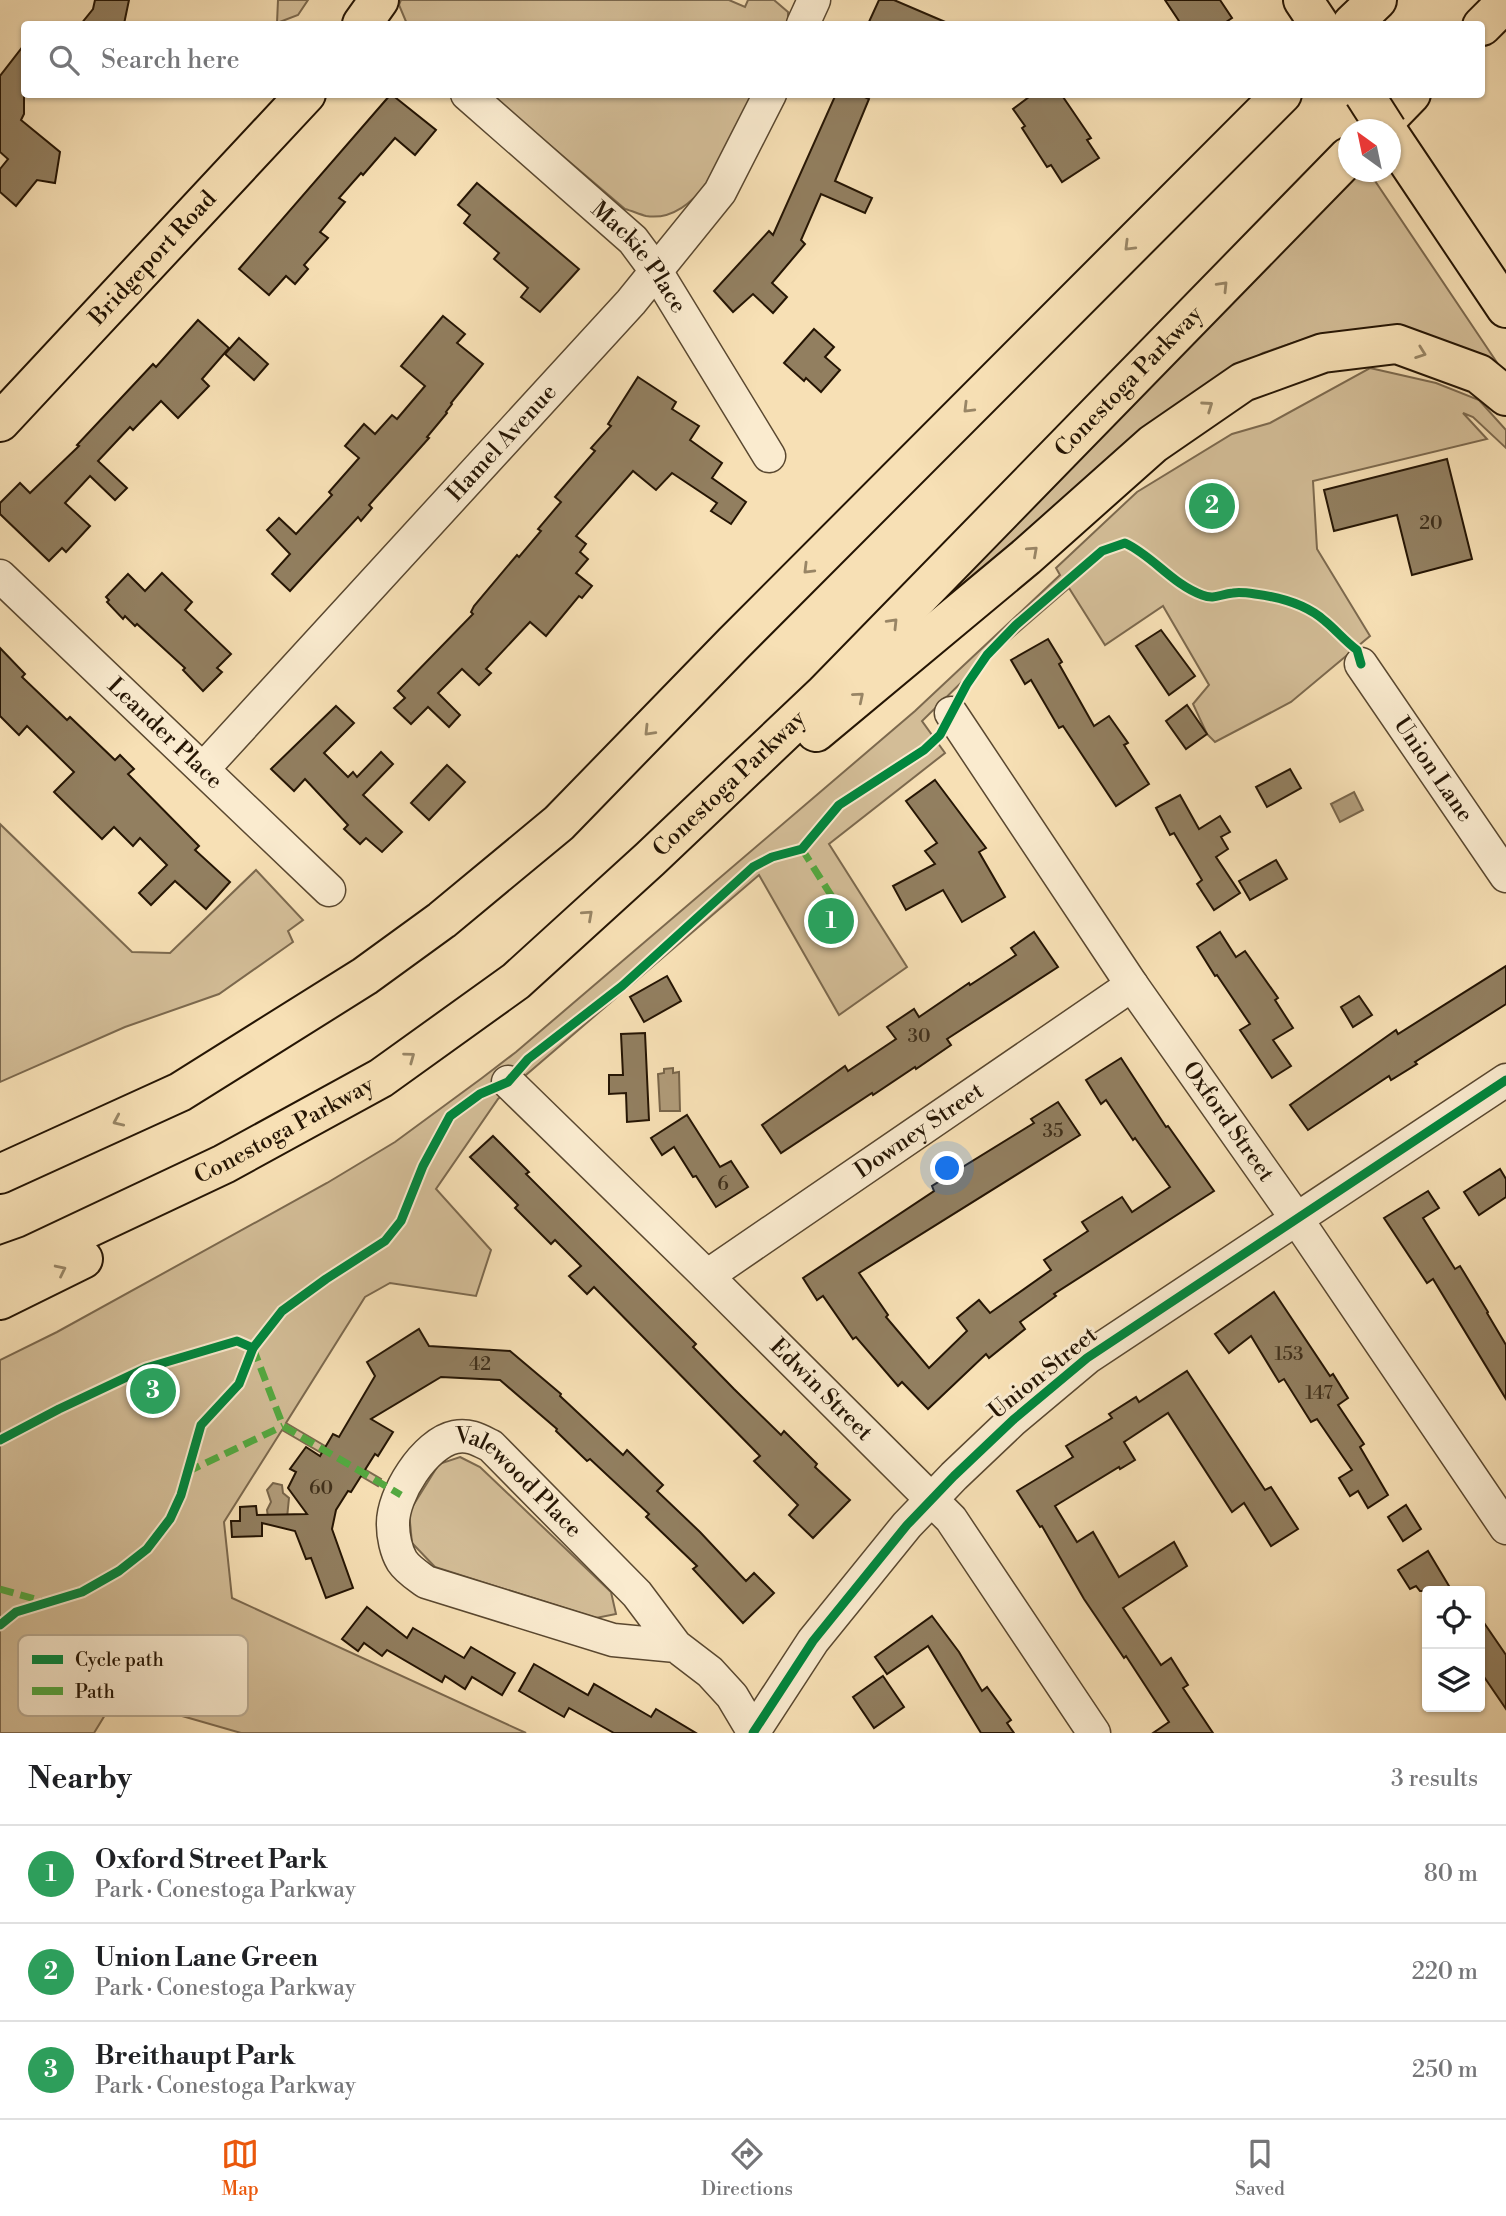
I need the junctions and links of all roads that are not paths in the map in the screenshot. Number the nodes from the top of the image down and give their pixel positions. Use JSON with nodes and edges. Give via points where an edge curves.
{"nodes":[{"id":1,"x":814,"y":0,"type":"edge"},
{"id":2,"x":1303,"y":0,"type":"edge"},
{"id":3,"x":1352,"y":0,"type":"edge"},
{"id":4,"x":1377,"y":0,"type":"edge"},
{"id":5,"x":1506,"y":2,"type":"edge"},
{"id":6,"x":804,"y":21,"type":"edge"},
{"id":7,"x":1317,"y":21,"type":"edge"},
{"id":8,"x":1332,"y":21,"type":"edge"},
{"id":9,"x":1355,"y":21,"type":"edge"},
{"id":10,"x":1485,"y":23,"type":"edge"},
{"id":11,"x":302,"y":98,"type":"edge"},
{"id":12,"x":472,"y":98,"type":"edge"},
{"id":13,"x":768,"y":98,"type":"edge"},
{"id":14,"x":1260,"y":98,"type":"edge"},
{"id":15,"x":1278,"y":98,"type":"edge"},
{"id":16,"x":1367,"y":98,"type":"edge"},
{"id":17,"x":1407,"y":98,"type":"edge"},
{"id":18,"x":1380,"y":119,"type":"edge"},
{"id":19,"x":1387,"y":119,"type":"edge"},
{"id":20,"x":1401,"y":150,"type":"edge"},
{"id":21,"x":1338,"y":168,"type":"edge"},
{"id":22,"x":1157,"y":218,"type":"junction"},
{"id":23,"x":656,"y":271,"type":"junction"},
{"id":24,"x":1506,"y":309,"type":"edge"},
{"id":25,"x":1506,"y":396,"type":"edge"},
{"id":26,"x":0,"y":422,"type":"edge"},
{"id":27,"x":769,"y":456,"type":"dead end"},
{"id":28,"x":0,"y":576,"type":"edge"},
{"id":29,"x":1361,"y":664,"type":"dead end"},
{"id":30,"x":951,"y":713,"type":"dead end"},
{"id":31,"x":204,"y":768,"type":"junction"},
{"id":32,"x":650,"y":859,"type":"junction"},
{"id":33,"x":1506,"y":876,"type":"edge"},
{"id":34,"x":329,"y":890,"type":"dead end"},
{"id":35,"x":1132,"y":985,"type":"junction"},
{"id":36,"x":1506,"y":1080,"type":"edge"},
{"id":37,"x":508,"y":1082,"type":"dead end"},
{"id":38,"x":224,"y":1164,"type":"junction"},
{"id":39,"x":0,"y":1174,"type":"edge"},
{"id":40,"x":1296,"y":1218,"type":"junction"},
{"id":41,"x":0,"y":1266,"type":"edge"},
{"id":42,"x":707,"y":1276,"type":"junction"},
{"id":43,"x":0,"y":1300,"type":"edge"},
{"id":44,"x":931,"y":1499,"type":"junction"},
{"id":45,"x":1506,"y":1528,"type":"edge"},
{"id":46,"x":676,"y":1646,"type":"junction"},
{"id":47,"x":753,"y":1733,"type":"edge"},
{"id":48,"x":1094,"y":1733,"type":"edge"}],
"edges":[{"from":1,"to":6,"type":"street"},
{"from":2,"to":7,"type":"main road"},
{"from":3,"to":8,"type":"main road"},
{"from":4,"to":9,"type":"main road"},
{"from":5,"to":10,"type":"main road"},
{"from":11,"to":26,"type":"main road","name":"Bridgeport Road"},
{"from":12,"to":23,"type":"street","name":"Mackie Place","via":[[633,240]]},
{"from":13,"to":23,"type":"street","name":"Hamel Avenue","via":[[720,192]]},
{"from":14,"to":22,"type":"main road"},
{"from":15,"to":22,"type":"main road"},
{"from":16,"to":18,"type":"main road","bridge":true},
{"from":17,"to":19,"type":"main road"},
{"from":20,"to":24,"type":"main road"},
{"from":32,"to":21,"type":"main road","name":"Conestoga Parkway","one_way":true,"via":[[825,692]]},
{"from":22,"to":39,"type":"main road","one_way":true,"via":[[559,823],[464,902],[365,976],[180,1092]]},
{"from":23,"to":27,"type":"street","name":"Mackie Place"},
{"from":23,"to":31,"type":"street","name":"Hamel Avenue"},
{"from":32,"to":25,"type":"main road","one_way":true,"via":[[733,802],[1026,557],[1153,444],[1243,382],[1323,353],[1397,344],[1479,374]]},
{"from":28,"to":31,"type":"street","name":"Leander Place"},
{"from":29,"to":33,"type":"street","name":"Union Lane"},
{"from":30,"to":35,"type":"street","name":"Oxford Street"},
{"from":31,"to":34,"type":"street","name":"Leander Place"},
{"from":38,"to":32,"type":"main road","name":"Conestoga Parkway","one_way":true,"via":[[381,1078],[516,981]]},
{"from":35,"to":40,"type":"street","name":"Oxford Street"},
{"from":35,"to":42,"type":"street","name":"Downey Street"},
{"from":36,"to":40,"type":"street","name":"Union Street"},
{"from":37,"to":42,"type":"street","name":"Edwin Street"},
{"from":38,"to":41,"type":"main road","name":"Conestoga Parkway"},
{"from":43,"to":38,"type":"main road","one_way":true,"via":[[128,1237]]},
{"from":40,"to":44,"type":"street","name":"Union Street","via":[[1087,1358],[1013,1420]]},
{"from":40,"to":45,"type":"street","name":"Oxford Street"},
{"from":42,"to":44,"type":"street","name":"Edwin Street"},
{"from":44,"to":47,"type":"street","name":"Union Street","via":[[813,1641]]},
{"from":44,"to":48,"type":"street","name":"Edwin Street","via":[[955,1526]]},
{"from":46,"to":46,"type":"street","name":"Valewood Place","via":[[637,1594],[491,1446],[473,1437],[454,1437],[434,1446],[420,1460],[392,1522],[402,1561],[413,1573],[426,1582],[613,1640]]},
{"from":46,"to":47,"type":"street","name":"Valewood Place","via":[[732,1696]]}]}
